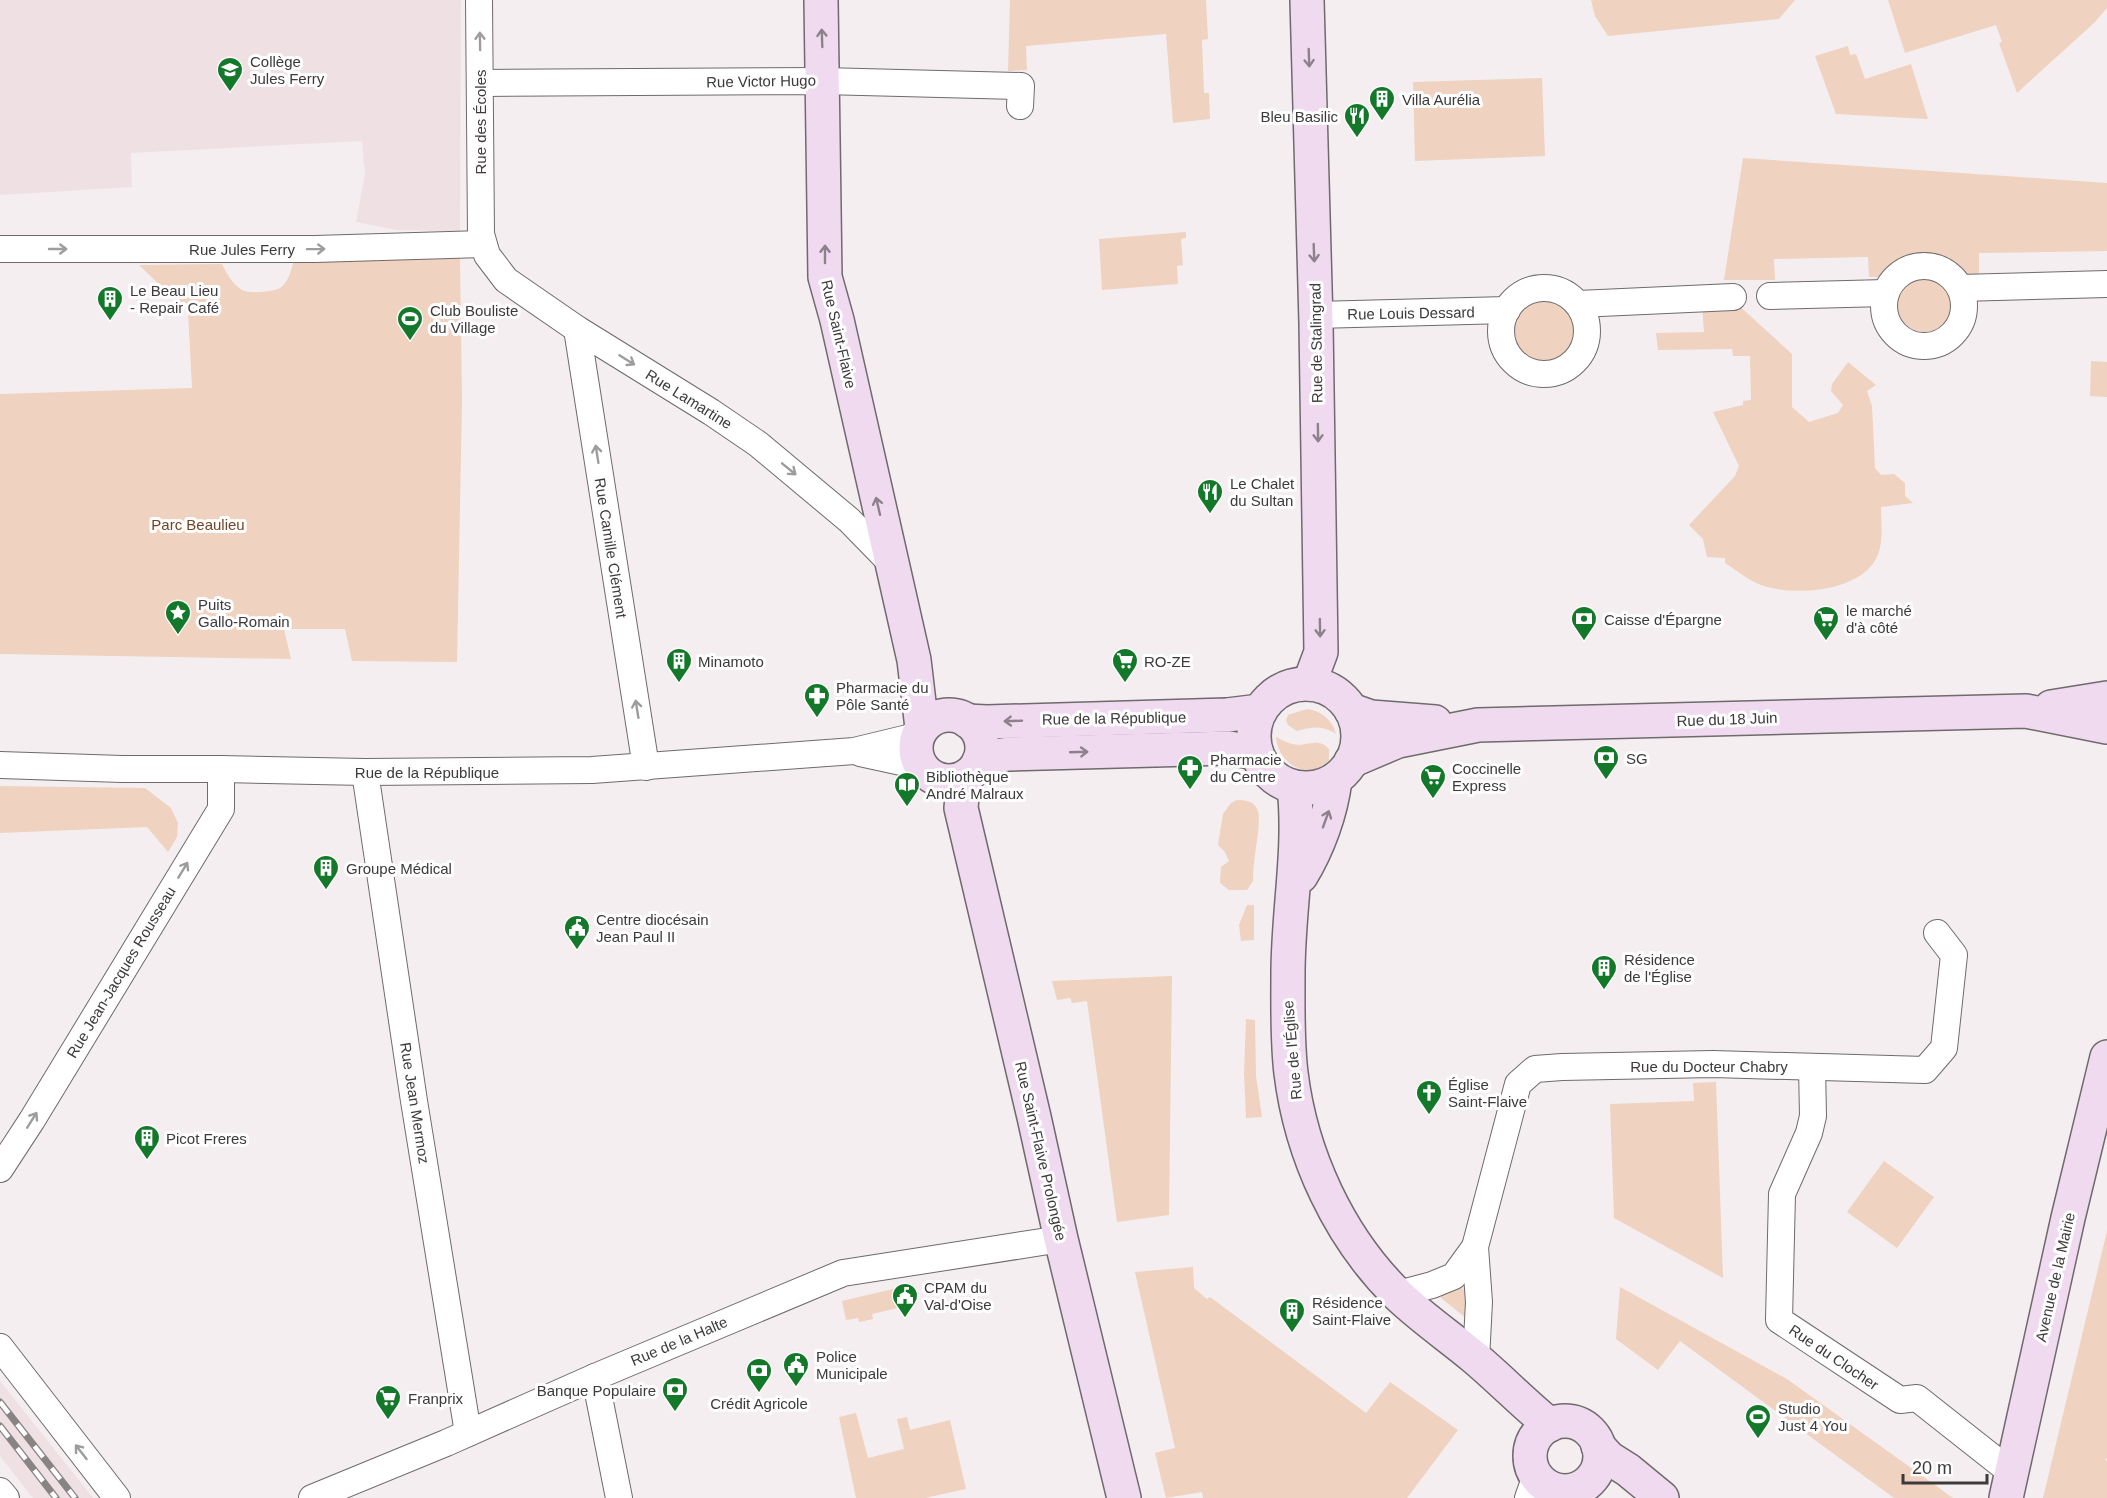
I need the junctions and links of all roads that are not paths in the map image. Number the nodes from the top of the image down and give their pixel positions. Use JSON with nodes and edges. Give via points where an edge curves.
{"nodes":[{"id":1,"x":480,"y":0,"type":"edge"},
{"id":2,"x":821,"y":0,"type":"edge"},
{"id":3,"x":1307,"y":0,"type":"edge"},
{"id":4,"x":823,"y":81,"type":"junction"},
{"id":5,"x":481,"y":83,"type":"junction"},
{"id":6,"x":1020,"y":106,"type":"dead end"},
{"id":7,"x":483,"y":244,"type":"junction"},
{"id":8,"x":0,"y":249,"type":"edge"},
{"id":9,"x":2107,"y":284,"type":"edge"},
{"id":10,"x":1960,"y":288,"type":"junction"},
{"id":11,"x":1887,"y":293,"type":"junction"},
{"id":12,"x":1770,"y":296,"type":"dead end"},
{"id":13,"x":1733,"y":297,"type":"dead end"},
{"id":14,"x":1578,"y":304,"type":"junction"},
{"id":15,"x":1507,"y":310,"type":"junction"},
{"id":16,"x":1316,"y":315,"type":"junction"},
{"id":17,"x":577,"y":329,"type":"junction"},
{"id":18,"x":891,"y":563,"type":"junction"},
{"id":19,"x":1309,"y":684,"type":"junction"},
{"id":20,"x":2107,"y":698,"type":"edge"},
{"id":21,"x":1351,"y":710,"type":"junction"},
{"id":22,"x":1260,"y":711,"type":"junction"},
{"id":23,"x":2025,"y":711,"type":"junction"},
{"id":24,"x":940,"y":724,"type":"junction"},
{"id":25,"x":1478,"y":725,"type":"junction"},
{"id":26,"x":2107,"y":727,"type":"edge"},
{"id":27,"x":854,"y":751,"type":"junction"},
{"id":28,"x":1256,"y":753,"type":"junction"},
{"id":29,"x":0,"y":765,"type":"edge"},
{"id":30,"x":646,"y":767,"type":"junction"},
{"id":31,"x":221,"y":769,"type":"junction"},
{"id":32,"x":1343,"y":771,"type":"junction"},
{"id":33,"x":365,"y":772,"type":"junction"},
{"id":34,"x":930,"y":775,"type":"junction"},
{"id":35,"x":969,"y":780,"type":"junction"},
{"id":36,"x":1294,"y":787,"type":"junction"},
{"id":37,"x":1293,"y":891,"type":"junction"},
{"id":38,"x":1937,"y":933,"type":"dead end"},
{"id":39,"x":2107,"y":1057,"type":"edge"},
{"id":40,"x":1812,"y":1067,"type":"junction"},
{"id":41,"x":0,"y":1168,"type":"edge"},
{"id":42,"x":1061,"y":1239,"type":"junction"},
{"id":43,"x":1475,"y":1247,"type":"junction"},
{"id":44,"x":1398,"y":1294,"type":"junction"},
{"id":45,"x":0,"y":1347,"type":"edge"},
{"id":46,"x":1476,"y":1359,"type":"junction"},
{"id":47,"x":595,"y":1377,"type":"junction"},
{"id":48,"x":468,"y":1433,"type":"junction"},
{"id":49,"x":1598,"y":1446,"type":"junction"},
{"id":50,"x":1534,"y":1449,"type":"edge"},
{"id":51,"x":2009,"y":1485,"type":"edge"},
{"id":52,"x":1571,"y":1490,"type":"edge"},
{"id":53,"x":0,"y":1491,"type":"edge"},
{"id":54,"x":1655,"y":1492,"type":"edge"},
{"id":55,"x":6,"y":1498,"type":"edge"},
{"id":56,"x":117,"y":1498,"type":"edge"},
{"id":57,"x":312,"y":1498,"type":"edge"},
{"id":58,"x":620,"y":1498,"type":"edge"},
{"id":59,"x":1124,"y":1498,"type":"edge"}],
"edges":[{"from":5,"to":1,"type":"street","name":"Rue des Écoles","one_way":true},
{"from":4,"to":2,"type":"street","name":"Rue Saint-Flaive","one_way":true},
{"from":3,"to":16,"type":"street","name":"Rue de Stalingrad","one_way":true},
{"from":4,"to":5,"type":"street","name":"Rue Victor Hugo"},
{"from":4,"to":6,"type":"street","name":"Rue Victor Hugo","via":[[1021,86]]},
{"from":18,"to":4,"type":"street","name":"Rue Saint-Flaive","one_way":true,"via":[[825,277]]},
{"from":5,"to":7,"type":"street","name":"Rue des Écoles"},
{"from":8,"to":7,"type":"street","name":"Rue Jules Ferry","one_way":true,"via":[[210,250]]},
{"from":7,"to":17,"type":"street","name":"Rue Lamartine","via":[[506,280]]},
{"from":9,"to":10,"type":"street"},
{"from":10,"to":11,"type":"street","via":[[1945,272],[1923,266],[1900,274]]},
{"from":10,"to":11,"type":"street","via":[[1964,310],[1955,332],[1936,344],[1924,346],[1903,340],[1895,333],[1885,315]]},
{"from":11,"to":12,"type":"street"},
{"from":13,"to":14,"type":"street"},
{"from":14,"to":15,"type":"street","via":[[1564,293],[1535,289],[1514,300]]},
{"from":14,"to":15,"type":"street","via":[[1588,328],[1584,347],[1573,363],[1550,374],[1525,369],[1506,351],[1502,331]]},
{"from":15,"to":16,"type":"street","name":"Rue Louis Dessard"},
{"from":16,"to":19,"type":"street","name":"Rue de Stalingrad","one_way":true,"via":[[1320,652]]},
{"from":17,"to":18,"type":"street","name":"Rue Lamartine","one_way":true,"via":[[758,444],[849,519]]},
{"from":30,"to":17,"type":"street","name":"Rue Camille Clément","one_way":true},
{"from":18,"to":24,"type":"street","name":"Rue Saint-Flaive","via":[[914,660],[934,696]]},
{"from":19,"to":21,"type":"street","via":[[1328,689]]},
{"from":19,"to":22,"type":"street","via":[[1286,688]]},
{"from":20,"to":23,"type":"street"},
{"from":21,"to":25,"type":"street","via":[[1394,720]]},
{"from":21,"to":32,"type":"street","via":[[1358,735],[1356,749]]},
{"from":22,"to":24,"type":"street","name":"Rue de la République","one_way":true,"via":[[1227,716]]},
{"from":22,"to":28,"type":"street","via":[[1254,732]]},
{"from":23,"to":25,"type":"street","name":"Rue du 18 Juin"},
{"from":23,"to":26,"type":"street","name":"Rue du 18 Juin"},
{"from":24,"to":27,"type":"street","name":"Rue de la République","via":[[908,738]]},
{"from":24,"to":34,"type":"street","via":[[916,740],[916,756]]},
{"from":24,"to":35,"type":"street","via":[[978,731],[982,746]]},
{"from":25,"to":32,"type":"street","name":"Rue du 18 Juin","via":[[1398,741]]},
{"from":27,"to":30,"type":"street","name":"Rue de la République"},
{"from":27,"to":34,"type":"street","name":"Rue de la République","via":[[906,763]]},
{"from":35,"to":28,"type":"street","one_way":true,"via":[[994,756],[1009,754],[1229,748]]},
{"from":28,"to":36,"type":"street","via":[[1274,777]]},
{"from":29,"to":31,"type":"street","name":"Rue de la République"},
{"from":30,"to":33,"type":"street","name":"Rue de la République"},
{"from":31,"to":33,"type":"street","name":"Rue de la République"},
{"from":41,"to":31,"type":"street","name":"Rue Jean-Jacques Rousseau","one_way":true,"via":[[220,809]]},
{"from":32,"to":36,"type":"street","via":[[1322,786]]},
{"from":37,"to":32,"type":"street","name":"Rue de l'Église","one_way":true,"via":[[1306,868]]},
{"from":33,"to":48,"type":"street","name":"Rue Jean Mermoz"},
{"from":34,"to":35,"type":"street","via":[[952,781]]},
{"from":35,"to":42,"type":"street","name":"Rue Saint-Flaive Prolongée","via":[[999,973]]},
{"from":36,"to":37,"type":"street","name":"Rue de l'Église"},
{"from":37,"to":44,"type":"street","name":"Rue de l'Église","via":[[1288,1015],[1291,1072],[1301,1124],[1339,1219]]},
{"from":38,"to":40,"type":"street","name":"Rue du Docteur Chabry","via":[[1954,955],[1944,1048],[1925,1070]]},
{"from":39,"to":51,"type":"street","name":"Avenue de la Mairie"},
{"from":40,"to":43,"type":"street","name":"Rue du Docteur Chabry","via":[[1713,1064],[1535,1069],[1518,1084]]},
{"from":40,"to":51,"type":"street","name":"Rue du Clocher","via":[[1813,1116],[1809,1133],[1782,1194],[1779,1320],[1900,1400],[1917,1398]]},
{"from":42,"to":47,"type":"street","name":"Rue de la Halte","via":[[843,1273]]},
{"from":42,"to":59,"type":"street","name":"Rue Saint-Flaive Prolongée"},
{"from":43,"to":44,"type":"street","name":"Rue du Docteur Chabry","via":[[1454,1276]]},
{"from":43,"to":46,"type":"street","name":"Rue du Docteur Chabry","via":[[1479,1302]]},
{"from":44,"to":46,"type":"street","name":"Rue de l'Église"},
{"from":56,"to":45,"type":"street","one_way":true},
{"from":46,"to":50,"type":"street","name":"Rue de l'Église"},
{"from":47,"to":48,"type":"street","name":"Rue de la Halte"},
{"from":47,"to":58,"type":"street"},
{"from":48,"to":57,"type":"street","name":"Rue de la Halte"},
{"from":49,"to":50,"type":"street","via":[[1587,1429],[1568,1422]]},
{"from":49,"to":52,"type":"street","via":[[1598,1466]]},
{"from":49,"to":54,"type":"street"},
{"from":50,"to":52,"type":"street","via":[[1538,1479],[1554,1490]]},
{"from":52,"to":54,"type":"street"},
{"from":53,"to":55,"type":"street"}]}
